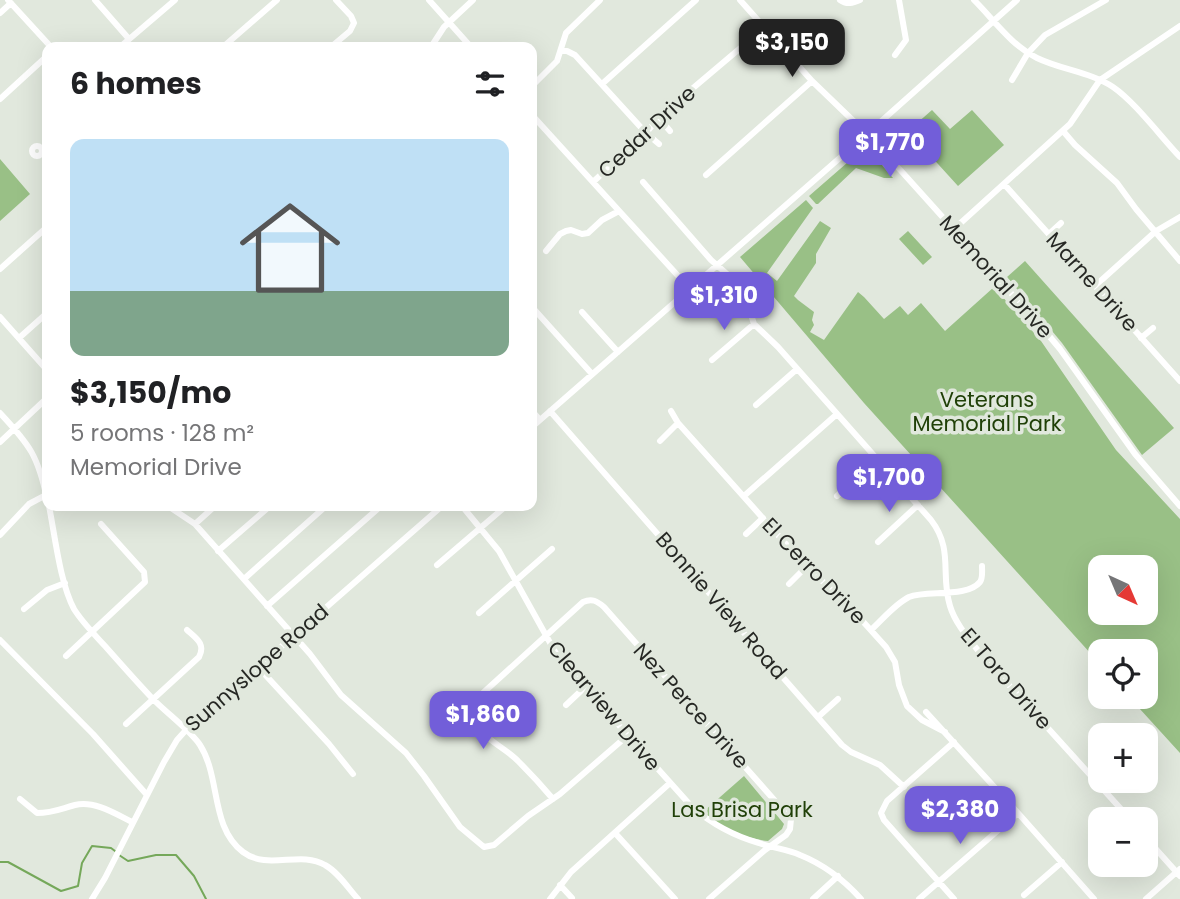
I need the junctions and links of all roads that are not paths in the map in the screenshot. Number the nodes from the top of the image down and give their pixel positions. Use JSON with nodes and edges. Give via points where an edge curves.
{"nodes":[{"id":1,"x":94,"y":0,"type":"edge"},
{"id":2,"x":175,"y":0,"type":"edge"},
{"id":3,"x":277,"y":0,"type":"edge"},
{"id":4,"x":337,"y":0,"type":"edge"},
{"id":5,"x":429,"y":0,"type":"edge"},
{"id":6,"x":473,"y":0,"type":"edge"},
{"id":7,"x":600,"y":0,"type":"edge"},
{"id":8,"x":696,"y":0,"type":"edge"},
{"id":9,"x":740,"y":0,"type":"edge"},
{"id":10,"x":840,"y":0,"type":"edge"},
{"id":11,"x":860,"y":0,"type":"edge"},
{"id":12,"x":899,"y":0,"type":"edge"},
{"id":13,"x":974,"y":0,"type":"edge"},
{"id":14,"x":1017,"y":0,"type":"edge"},
{"id":15,"x":1107,"y":0,"type":"edge"},
{"id":16,"x":10,"y":2,"type":"edge"},
{"id":17,"x":0,"y":13,"type":"edge"},
{"id":18,"x":993,"y":21,"type":"junction"},
{"id":19,"x":448,"y":23,"type":"junction"},
{"id":20,"x":1180,"y":26,"type":"edge"},
{"id":21,"x":764,"y":27,"type":"junction"},
{"id":22,"x":129,"y":39,"type":"junction"},
{"id":23,"x":46,"y":42,"type":"edge"},
{"id":24,"x":126,"y":42,"type":"edge"},
{"id":25,"x":229,"y":42,"type":"edge"},
{"id":26,"x":337,"y":42,"type":"edge"},
{"id":27,"x":434,"y":42,"type":"edge"},
{"id":28,"x":466,"y":42,"type":"edge"},
{"id":29,"x":561,"y":51,"type":"junction"},
{"id":30,"x":1028,"y":53,"type":"junction"},
{"id":31,"x":895,"y":55,"type":"dead end"},
{"id":32,"x":42,"y":61,"type":"edge"},
{"id":33,"x":1012,"y":80,"type":"dead end"},
{"id":34,"x":1100,"y":80,"type":"junction"},
{"id":35,"x":537,"y":81,"type":"edge"},
{"id":36,"x":812,"y":81,"type":"junction"},
{"id":37,"x":602,"y":84,"type":"junction"},
{"id":38,"x":0,"y":99,"type":"edge"},
{"id":39,"x":659,"y":118,"type":"junction"},
{"id":40,"x":537,"y":120,"type":"edge"},
{"id":41,"x":670,"y":131,"type":"dead end"},
{"id":42,"x":1063,"y":131,"type":"junction"},
{"id":43,"x":646,"y":133,"type":"junction"},
{"id":44,"x":867,"y":134,"type":"junction"},
{"id":45,"x":659,"y":144,"type":"dead end"},
{"id":46,"x":1180,"y":157,"type":"edge"},
{"id":47,"x":706,"y":175,"type":"dead end"},
{"id":48,"x":593,"y":181,"type":"junction"},
{"id":49,"x":643,"y":182,"type":"dead end"},
{"id":50,"x":1004,"y":184,"type":"junction"},
{"id":51,"x":619,"y":211,"type":"junction"},
{"id":52,"x":1180,"y":217,"type":"edge"},
{"id":53,"x":1061,"y":223,"type":"dead end"},
{"id":54,"x":954,"y":229,"type":"junction"},
{"id":55,"x":42,"y":231,"type":"edge"},
{"id":56,"x":1156,"y":231,"type":"junction"},
{"id":57,"x":1049,"y":234,"type":"junction"},
{"id":58,"x":546,"y":251,"type":"dead end"},
{"id":59,"x":1180,"y":261,"type":"edge"},
{"id":60,"x":716,"y":264,"type":"junction"},
{"id":61,"x":0,"y":269,"type":"edge"},
{"id":62,"x":1095,"y":286,"type":"junction"},
{"id":63,"x":690,"y":289,"type":"junction"},
{"id":64,"x":582,"y":312,"type":"dead end"},
{"id":65,"x":537,"y":313,"type":"edge"},
{"id":66,"x":0,"y":317,"type":"edge"},
{"id":67,"x":42,"y":317,"type":"edge"},
{"id":68,"x":754,"y":324,"type":"junction"},
{"id":69,"x":1153,"y":328,"type":"dead end"},
{"id":70,"x":19,"y":338,"type":"junction"},
{"id":71,"x":1141,"y":338,"type":"junction"},
{"id":72,"x":618,"y":352,"type":"junction"},
{"id":73,"x":712,"y":360,"type":"dead end"},
{"id":74,"x":42,"y":364,"type":"edge"},
{"id":75,"x":797,"y":369,"type":"junction"},
{"id":76,"x":592,"y":374,"type":"junction"},
{"id":77,"x":1180,"y":381,"type":"edge"},
{"id":78,"x":42,"y":403,"type":"edge"},
{"id":79,"x":755,"y":405,"type":"dead end"},
{"id":80,"x":550,"y":411,"type":"junction"},
{"id":81,"x":671,"y":411,"type":"dead end"},
{"id":82,"x":0,"y":413,"type":"edge"},
{"id":83,"x":837,"y":414,"type":"junction"},
{"id":84,"x":537,"y":417,"type":"edge"},
{"id":85,"x":540,"y":420,"type":"junction"},
{"id":86,"x":537,"y":423,"type":"edge"},
{"id":87,"x":678,"y":423,"type":"junction"},
{"id":88,"x":14,"y":428,"type":"junction"},
{"id":89,"x":660,"y":441,"type":"dead end"},
{"id":90,"x":0,"y":442,"type":"edge"},
{"id":91,"x":877,"y":459,"type":"junction"},
{"id":92,"x":42,"y":474,"type":"edge"},
{"id":93,"x":744,"y":496,"type":"junction"},
{"id":94,"x":837,"y":496,"type":"dead end"},
{"id":95,"x":42,"y":499,"type":"edge"},
{"id":96,"x":918,"y":505,"type":"junction"},
{"id":97,"x":1180,"y":506,"type":"edge"},
{"id":98,"x":50,"y":511,"type":"edge"},
{"id":99,"x":176,"y":511,"type":"edge"},
{"id":100,"x":209,"y":511,"type":"edge"},
{"id":101,"x":264,"y":511,"type":"edge"},
{"id":102,"x":320,"y":511,"type":"edge"},
{"id":103,"x":375,"y":511,"type":"edge"},
{"id":104,"x":436,"y":511,"type":"edge"},
{"id":105,"x":466,"y":511,"type":"edge"},
{"id":106,"x":500,"y":511,"type":"edge"},
{"id":107,"x":762,"y":518,"type":"junction"},
{"id":108,"x":101,"y":524,"type":"dead end"},
{"id":109,"x":195,"y":524,"type":"junction"},
{"id":110,"x":480,"y":527,"type":"junction"},
{"id":111,"x":746,"y":534,"type":"dead end"},
{"id":112,"x":0,"y":535,"type":"edge"},
{"id":113,"x":877,"y":542,"type":"dead end"},
{"id":114,"x":552,"y":549,"type":"dead end"},
{"id":115,"x":218,"y":551,"type":"junction"},
{"id":116,"x":437,"y":565,"type":"dead end"},
{"id":117,"x":982,"y":566,"type":"dead end"},
{"id":118,"x":806,"y":567,"type":"junction"},
{"id":119,"x":244,"y":579,"type":"junction"},
{"id":120,"x":516,"y":580,"type":"junction"},
{"id":121,"x":65,"y":583,"type":"junction"},
{"id":122,"x":789,"y":584,"type":"dead end"},
{"id":123,"x":947,"y":592,"type":"junction"},
{"id":124,"x":267,"y":606,"type":"junction"},
{"id":125,"x":24,"y":608,"type":"dead end"},
{"id":126,"x":479,"y":612,"type":"dead end"},
{"id":127,"x":187,"y":630,"type":"dead end"},
{"id":128,"x":872,"y":630,"type":"junction"},
{"id":129,"x":93,"y":632,"type":"junction"},
{"id":130,"x":294,"y":635,"type":"junction"},
{"id":131,"x":545,"y":636,"type":"junction"},
{"id":132,"x":0,"y":639,"type":"edge"},
{"id":133,"x":66,"y":656,"type":"dead end"},
{"id":134,"x":258,"y":667,"type":"junction"},
{"id":135,"x":584,"y":688,"type":"junction"},
{"id":136,"x":153,"y":699,"type":"junction"},
{"id":137,"x":838,"y":699,"type":"dead end"},
{"id":138,"x":566,"y":705,"type":"dead end"},
{"id":139,"x":926,"y":712,"type":"dead end"},
{"id":140,"x":818,"y":717,"type":"junction"},
{"id":141,"x":126,"y":724,"type":"dead end"},
{"id":142,"x":186,"y":730,"type":"junction"},
{"id":143,"x":945,"y":732,"type":"junction"},
{"id":144,"x":627,"y":736,"type":"junction"},
{"id":145,"x":954,"y":742,"type":"junction"},
{"id":146,"x":353,"y":774,"type":"dead end"},
{"id":147,"x":670,"y":783,"type":"junction"},
{"id":148,"x":904,"y":786,"type":"junction"},
{"id":149,"x":147,"y":795,"type":"junction"},
{"id":150,"x":20,"y":799,"type":"dead end"},
{"id":151,"x":553,"y":799,"type":"junction"},
{"id":152,"x":1119,"y":807,"type":"edge"},
{"id":153,"x":1018,"y":813,"type":"junction"},
{"id":154,"x":132,"y":822,"type":"junction"},
{"id":155,"x":615,"y":833,"type":"junction"},
{"id":156,"x":769,"y":846,"type":"junction"},
{"id":157,"x":1158,"y":850,"type":"edge"},
{"id":158,"x":1062,"y":862,"type":"junction"},
{"id":159,"x":1179,"y":872,"type":"edge"},
{"id":160,"x":838,"y":876,"type":"junction"},
{"id":161,"x":939,"y":882,"type":"junction"},
{"id":162,"x":560,"y":885,"type":"junction"},
{"id":163,"x":1024,"y":895,"type":"dead end"},
{"id":164,"x":572,"y":898,"type":"edge"},
{"id":165,"x":92,"y":899,"type":"edge"},
{"id":166,"x":358,"y":899,"type":"edge"},
{"id":167,"x":550,"y":899,"type":"edge"},
{"id":168,"x":674,"y":899,"type":"edge"},
{"id":169,"x":709,"y":899,"type":"edge"},
{"id":170,"x":813,"y":899,"type":"edge"},
{"id":171,"x":861,"y":899,"type":"edge"},
{"id":172,"x":919,"y":899,"type":"edge"},
{"id":173,"x":954,"y":899,"type":"edge"},
{"id":174,"x":1094,"y":899,"type":"edge"},
{"id":175,"x":1146,"y":899,"type":"edge"}],
"edges":[{"from":1,"to":22,"type":"street"},
{"from":2,"to":22,"type":"street"},
{"from":3,"to":25,"type":"street"},
{"from":4,"to":26,"type":"street","via":[[354,23]]},
{"from":5,"to":19,"type":"street"},
{"from":6,"to":19,"type":"street"},
{"from":7,"to":29,"type":"street","via":[[566,33]]},
{"from":8,"to":37,"type":"street"},
{"from":9,"to":21,"type":"street","name":"Memorial Drive"},
{"from":10,"to":11,"type":"street","via":[[851,4]]},
{"from":12,"to":31,"type":"street","via":[[906,40]]},
{"from":13,"to":18,"type":"street"},
{"from":14,"to":18,"type":"street"},
{"from":15,"to":30,"type":"street","via":[[1045,35]]},
{"from":16,"to":17,"type":"street"},
{"from":16,"to":23,"type":"street"},
{"from":18,"to":30,"type":"street"},
{"from":18,"to":44,"type":"street"},
{"from":19,"to":27,"type":"street"},
{"from":19,"to":28,"type":"street"},
{"from":20,"to":34,"type":"street"},
{"from":21,"to":36,"type":"street","name":"Memorial Drive"},
{"from":21,"to":39,"type":"street","name":"Cedar Drive"},
{"from":22,"to":24,"type":"street"},
{"from":29,"to":35,"type":"street","via":[[554,66]]},
{"from":29,"to":37,"type":"street","via":[[575,55]]},
{"from":30,"to":33,"type":"street"},
{"from":30,"to":34,"type":"street"},
{"from":32,"to":38,"type":"street"},
{"from":34,"to":42,"type":"street"},
{"from":34,"to":46,"type":"street","via":[[1122,95]]},
{"from":36,"to":44,"type":"street","name":"Memorial Drive"},
{"from":36,"to":47,"type":"street"},
{"from":37,"to":43,"type":"street"},
{"from":39,"to":41,"type":"street"},
{"from":39,"to":43,"type":"street","name":"Cedar Drive"},
{"from":40,"to":48,"type":"street"},
{"from":42,"to":50,"type":"street"},
{"from":42,"to":56,"type":"street","via":[[1117,183]]},
{"from":43,"to":45,"type":"street"},
{"from":43,"to":48,"type":"street","name":"Cedar Drive"},
{"from":44,"to":54,"type":"street","name":"Memorial Drive"},
{"from":44,"to":60,"type":"street"},
{"from":48,"to":51,"type":"street"},
{"from":49,"to":60,"type":"street","name":"El Toro Drive"},
{"from":50,"to":54,"type":"street"},
{"from":50,"to":57,"type":"street","name":"Marne Drive"},
{"from":51,"to":58,"type":"street","via":[[588,233],[571,230],[560,234]]},
{"from":51,"to":63,"type":"street"},
{"from":52,"to":56,"type":"street"},
{"from":53,"to":57,"type":"street"},
{"from":54,"to":97,"type":"street","name":"Memorial Drive","via":[[1052,339],[1135,454]]},
{"from":55,"to":61,"type":"street"},
{"from":56,"to":59,"type":"street"},
{"from":56,"to":62,"type":"street"},
{"from":57,"to":62,"type":"street","name":"Marne Drive"},
{"from":60,"to":63,"type":"street"},
{"from":60,"to":68,"type":"street","name":"El Toro Drive","via":[[744,294]]},
{"from":62,"to":71,"type":"street","name":"Marne Drive"},
{"from":63,"to":72,"type":"street"},
{"from":64,"to":72,"type":"street"},
{"from":65,"to":76,"type":"street"},
{"from":66,"to":70,"type":"street"},
{"from":67,"to":70,"type":"street"},
{"from":68,"to":73,"type":"street"},
{"from":68,"to":75,"type":"street","name":"El Toro Drive"},
{"from":69,"to":71,"type":"street"},
{"from":70,"to":74,"type":"street"},
{"from":71,"to":77,"type":"street","name":"Marne Drive"},
{"from":72,"to":76,"type":"street"},
{"from":75,"to":79,"type":"street"},
{"from":75,"to":83,"type":"street","name":"El Toro Drive"},
{"from":76,"to":80,"type":"street"},
{"from":78,"to":88,"type":"street"},
{"from":80,"to":85,"type":"street"},
{"from":80,"to":140,"type":"street","name":"Bonnie View Road"},
{"from":81,"to":87,"type":"street","name":"El Cerro Drive"},
{"from":82,"to":88,"type":"street"},
{"from":83,"to":91,"type":"street","name":"El Toro Drive"},
{"from":83,"to":93,"type":"street"},
{"from":84,"to":85,"type":"street"},
{"from":85,"to":86,"type":"street"},
{"from":87,"to":89,"type":"street"},
{"from":87,"to":93,"type":"street","name":"El Cerro Drive"},
{"from":88,"to":90,"type":"street"},
{"from":88,"to":92,"type":"street"},
{"from":91,"to":94,"type":"street"},
{"from":91,"to":96,"type":"street","name":"El Toro Drive"},
{"from":93,"to":107,"type":"street","name":"El Cerro Drive"},
{"from":95,"to":112,"type":"street","via":[[29,504]]},
{"from":96,"to":113,"type":"street"},
{"from":96,"to":123,"type":"street","name":"El Toro Drive","via":[[942,539]]},
{"from":98,"to":121,"type":"street"},
{"from":99,"to":109,"type":"street"},
{"from":100,"to":109,"type":"street"},
{"from":101,"to":115,"type":"street"},
{"from":102,"to":119,"type":"street"},
{"from":103,"to":124,"type":"street"},
{"from":104,"to":130,"type":"street","name":"Sunnyslope Road"},
{"from":105,"to":110,"type":"street","name":"Clearview Drive"},
{"from":106,"to":110,"type":"street"},
{"from":107,"to":111,"type":"street"},
{"from":107,"to":118,"type":"street","name":"El Cerro Drive"},
{"from":108,"to":129,"type":"street","via":[[146,579]]},
{"from":109,"to":115,"type":"street"},
{"from":110,"to":116,"type":"street"},
{"from":110,"to":120,"type":"street","name":"Clearview Drive"},
{"from":114,"to":120,"type":"street"},
{"from":115,"to":119,"type":"street"},
{"from":117,"to":123,"type":"street","via":[[982,579],[975,586]]},
{"from":118,"to":122,"type":"street"},
{"from":118,"to":128,"type":"street","name":"El Cerro Drive"},
{"from":119,"to":124,"type":"street"},
{"from":120,"to":126,"type":"street"},
{"from":120,"to":131,"type":"street","name":"Clearview Drive"},
{"from":121,"to":125,"type":"street"},
{"from":121,"to":129,"type":"street","via":[[74,608]]},
{"from":123,"to":128,"type":"street","via":[[906,599]]},
{"from":123,"to":152,"type":"street","name":"El Toro Drive","via":[[952,613],[974,645]]},
{"from":124,"to":130,"type":"street"},
{"from":127,"to":136,"type":"street","via":[[201,644],[201,654]]},
{"from":128,"to":143,"type":"street","name":"El Cerro Drive","via":[[893,657],[907,706]]},
{"from":129,"to":133,"type":"street"},
{"from":129,"to":136,"type":"street"},
{"from":130,"to":134,"type":"street","name":"Sunnyslope Road"},
{"from":130,"to":151,"type":"street","via":[[345,700],[411,758],[466,833],[484,847]]},
{"from":131,"to":135,"type":"street","name":"Clearview Drive"},
{"from":131,"to":151,"type":"street","via":[[484,692],[471,715],[483,734],[517,760]]},
{"from":131,"to":156,"type":"street","name":"Nez Perce Drive","via":[[588,600],[604,607],[787,813],[789,832]]},
{"from":132,"to":149,"type":"street"},
{"from":134,"to":142,"type":"street","name":"Sunnyslope Road"},
{"from":134,"to":146,"type":"street"},
{"from":135,"to":138,"type":"street"},
{"from":135,"to":144,"type":"street","name":"Clearview Drive"},
{"from":136,"to":141,"type":"street"},
{"from":136,"to":142,"type":"street"},
{"from":137,"to":140,"type":"street"},
{"from":139,"to":143,"type":"street","name":"El Cerro Drive"},
{"from":140,"to":148,"type":"street","name":"Bonnie View Road","via":[[842,745],[880,765]]},
{"from":142,"to":149,"type":"street","name":"Sunnyslope Road"},
{"from":142,"to":166,"type":"street","via":[[205,756],[224,828],[234,844],[260,859],[324,864]]},
{"from":143,"to":145,"type":"street","name":"El Cerro Drive"},
{"from":144,"to":147,"type":"street","name":"Clearview Drive"},
{"from":144,"to":151,"type":"street"},
{"from":145,"to":148,"type":"street"},
{"from":145,"to":153,"type":"street","name":"El Cerro Drive"},
{"from":147,"to":155,"type":"street"},
{"from":147,"to":156,"type":"street","name":"Clearview Drive","via":[[710,822]]},
{"from":148,"to":161,"type":"street","via":[[881,813]]},
{"from":149,"to":154,"type":"street","name":"Sunnyslope Road"},
{"from":150,"to":154,"type":"street","via":[[37,813],[81,804]]},
{"from":153,"to":158,"type":"street","name":"El Cerro Drive"},
{"from":153,"to":161,"type":"street"},
{"from":154,"to":165,"type":"street","name":"Sunnyslope Road"},
{"from":155,"to":162,"type":"street"},
{"from":155,"to":168,"type":"street"},
{"from":156,"to":160,"type":"street","name":"Clearview Drive","via":[[799,854]]},
{"from":156,"to":169,"type":"street"},
{"from":157,"to":159,"type":"street"},
{"from":158,"to":163,"type":"street"},
{"from":158,"to":174,"type":"street","name":"El Cerro Drive"},
{"from":159,"to":175,"type":"street"},
{"from":160,"to":170,"type":"street"},
{"from":160,"to":171,"type":"street","name":"Clearview Drive"},
{"from":161,"to":172,"type":"street"},
{"from":161,"to":173,"type":"street"},
{"from":162,"to":164,"type":"street"},
{"from":162,"to":167,"type":"street"}]}
